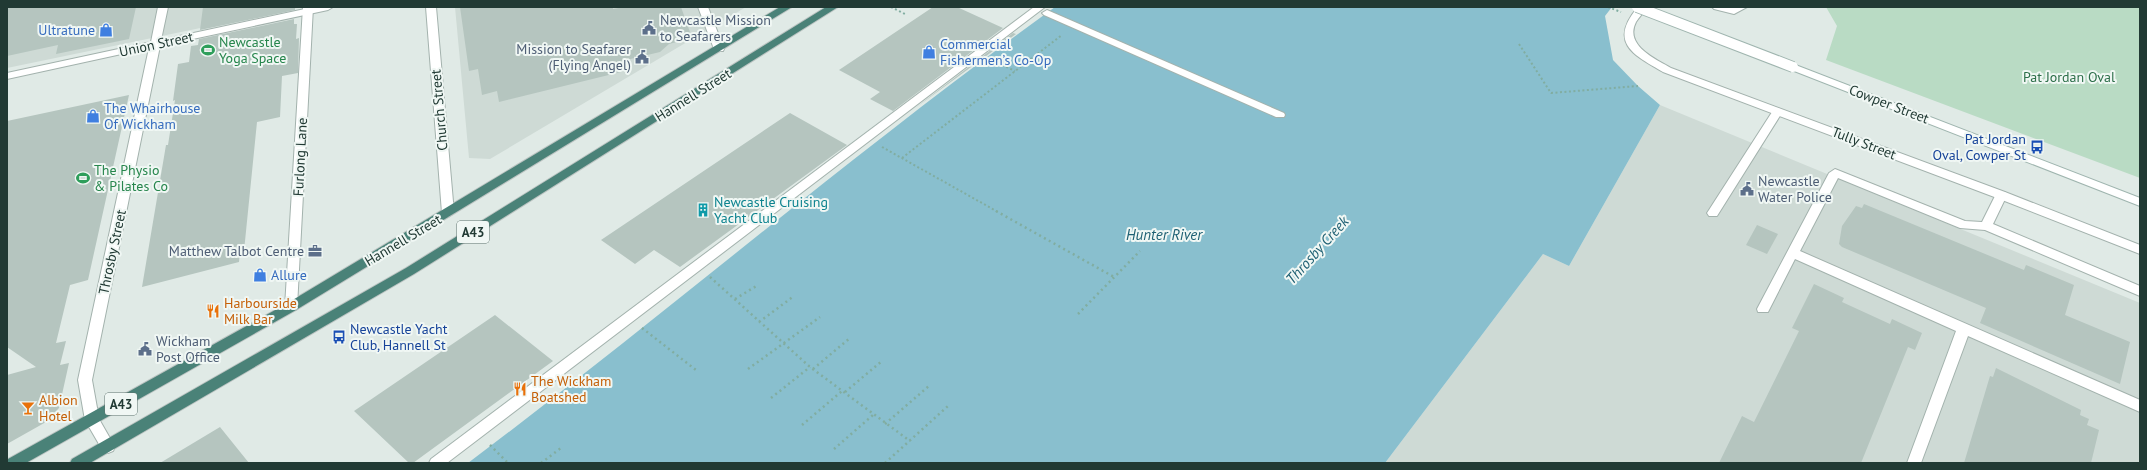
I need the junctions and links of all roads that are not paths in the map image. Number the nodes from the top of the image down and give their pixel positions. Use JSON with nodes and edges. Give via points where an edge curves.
{"nodes":[{"id":1,"x":163,"y":7,"type":"edge"},
{"id":2,"x":328,"y":7,"type":"edge"},
{"id":3,"x":431,"y":7,"type":"edge"},
{"id":4,"x":703,"y":7,"type":"edge"},
{"id":5,"x":787,"y":7,"type":"edge"},
{"id":6,"x":833,"y":7,"type":"edge"},
{"id":7,"x":1637,"y":7,"type":"edge"},
{"id":8,"x":1643,"y":7,"type":"edge"},
{"id":9,"x":1717,"y":7,"type":"edge"},
{"id":10,"x":1742,"y":7,"type":"edge"},
{"id":11,"x":308,"y":9,"type":"edge"},
{"id":12,"x":1044,"y":10,"type":"edge"},
{"id":13,"x":156,"y":44,"type":"junction"},
{"id":14,"x":718,"y":49,"type":"junction"},
{"id":15,"x":7,"y":76,"type":"edge"},
{"id":16,"x":1778,"y":111,"type":"junction"},
{"id":17,"x":1280,"y":115,"type":"dead end"},
{"id":18,"x":2001,"y":195,"type":"junction"},
{"id":19,"x":2140,"y":202,"type":"edge"},
{"id":20,"x":448,"y":213,"type":"junction"},
{"id":21,"x":1713,"y":213,"type":"dead end"},
{"id":22,"x":1986,"y":226,"type":"junction"},
{"id":23,"x":2140,"y":250,"type":"edge"},
{"id":24,"x":1792,"y":253,"type":"junction"},
{"id":25,"x":2140,"y":291,"type":"edge"},
{"id":26,"x":291,"y":307,"type":"junction"},
{"id":27,"x":1763,"y":309,"type":"dead end"},
{"id":28,"x":1964,"y":328,"type":"junction"},
{"id":29,"x":2140,"y":406,"type":"edge"},
{"id":30,"x":92,"y":420,"type":"junction"},
{"id":31,"x":108,"y":447,"type":"junction"},
{"id":32,"x":13,"y":463,"type":"edge"},
{"id":33,"x":77,"y":463,"type":"edge"},
{"id":34,"x":436,"y":463,"type":"edge"},
{"id":35,"x":1914,"y":463,"type":"edge"}],
"edges":[{"from":1,"to":13,"type":"street","name":"Throsby Street"},
{"from":2,"to":11,"type":"street","name":"Union Street"},
{"from":3,"to":20,"type":"street","name":"Church Street"},
{"from":4,"to":14,"type":"street"},
{"from":5,"to":14,"type":"highway","name":"Hannell Street","number":"A43"},
{"from":6,"to":31,"type":"highway","name":"Hannell Street","number":"A43","via":[[410,271]]},
{"from":7,"to":19,"type":"street","name":"Cowper Street","bridge":true},
{"from":8,"to":16,"type":"street","name":"Tully Street","via":[[1630,24],[1628,34],[1632,45],[1643,56],[1667,70]]},
{"from":9,"to":10,"type":"street","via":[[1734,11]]},
{"from":11,"to":13,"type":"street","name":"Union Street"},
{"from":11,"to":26,"type":"street","name":"Furlong Lane"},
{"from":12,"to":17,"type":"street"},
{"from":12,"to":34,"type":"street"},
{"from":13,"to":15,"type":"street","name":"Union Street"},
{"from":13,"to":30,"type":"street","name":"Throsby Street","via":[[85,380]]},
{"from":14,"to":20,"type":"highway","name":"Hannell Street","number":"A43"},
{"from":16,"to":18,"type":"street","name":"Tully Street"},
{"from":16,"to":21,"type":"street"},
{"from":18,"to":22,"type":"street"},
{"from":18,"to":23,"type":"street","name":"Tully Street"},
{"from":20,"to":26,"type":"highway","name":"Hannell Street","number":"A43"},
{"from":22,"to":24,"type":"street","via":[[1964,225],[1835,173]]},
{"from":22,"to":25,"type":"street"},
{"from":24,"to":27,"type":"street"},
{"from":24,"to":28,"type":"street"},
{"from":26,"to":30,"type":"highway","name":"Hannell Street","number":"A43"},
{"from":28,"to":29,"type":"street"},
{"from":28,"to":35,"type":"street"},
{"from":30,"to":31,"type":"street","name":"Throsby Street"},
{"from":30,"to":32,"type":"highway","name":"Hannell Street","number":"A43"},
{"from":31,"to":33,"type":"highway","name":"Hannell Street","number":"A43"}]}
